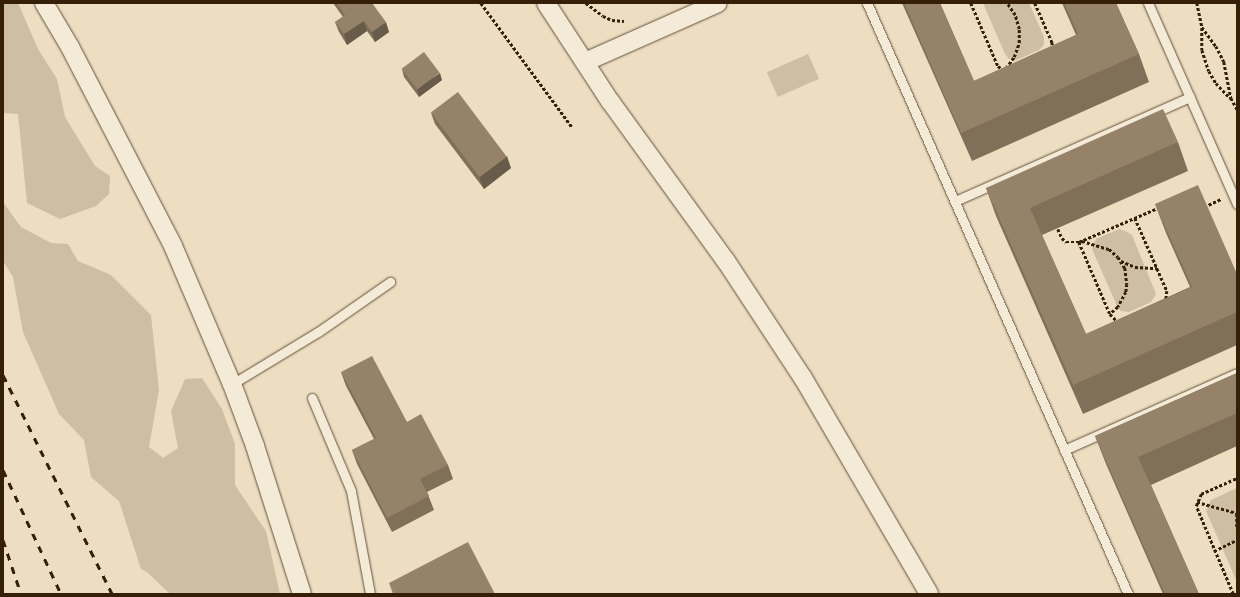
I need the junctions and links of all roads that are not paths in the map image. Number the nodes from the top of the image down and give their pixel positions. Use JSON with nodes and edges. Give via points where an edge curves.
{"nodes":[{"id":1,"x":44,"y":3,"type":"edge"},
{"id":2,"x":546,"y":3,"type":"edge"},
{"id":3,"x":718,"y":3,"type":"edge"},
{"id":4,"x":867,"y":3,"type":"edge"},
{"id":5,"x":1148,"y":3,"type":"edge"},
{"id":6,"x":585,"y":62,"type":"junction"},
{"id":7,"x":1190,"y":97,"type":"junction"},
{"id":8,"x":955,"y":202,"type":"junction"},
{"id":9,"x":1237,"y":204,"type":"edge"},
{"id":10,"x":390,"y":282,"type":"dead end"},
{"id":11,"x":1237,"y":373,"type":"edge"},
{"id":12,"x":232,"y":384,"type":"junction"},
{"id":13,"x":312,"y":398,"type":"dead end"},
{"id":14,"x":1064,"y":450,"type":"junction"},
{"id":15,"x":302,"y":594,"type":"edge"},
{"id":16,"x":370,"y":594,"type":"edge"},
{"id":17,"x":929,"y":594,"type":"edge"},
{"id":18,"x":1128,"y":594,"type":"edge"}],
"edges":[{"from":1,"to":12,"type":"street","via":[[70,47],[174,246]]},
{"from":2,"to":6,"type":"street"},
{"from":3,"to":6,"type":"street"},
{"from":4,"to":8,"type":"lane"},
{"from":5,"to":7,"type":"lane"},
{"from":6,"to":17,"type":"street","via":[[610,101],[726,261],[803,378]]},
{"from":7,"to":8,"type":"lane"},
{"from":7,"to":9,"type":"lane"},
{"from":8,"to":14,"type":"lane"},
{"from":10,"to":12,"type":"lane","via":[[318,332]]},
{"from":11,"to":14,"type":"lane"},
{"from":12,"to":15,"type":"street","via":[[255,446]]},
{"from":13,"to":16,"type":"lane","via":[[350,491]]},
{"from":14,"to":18,"type":"lane"}]}
